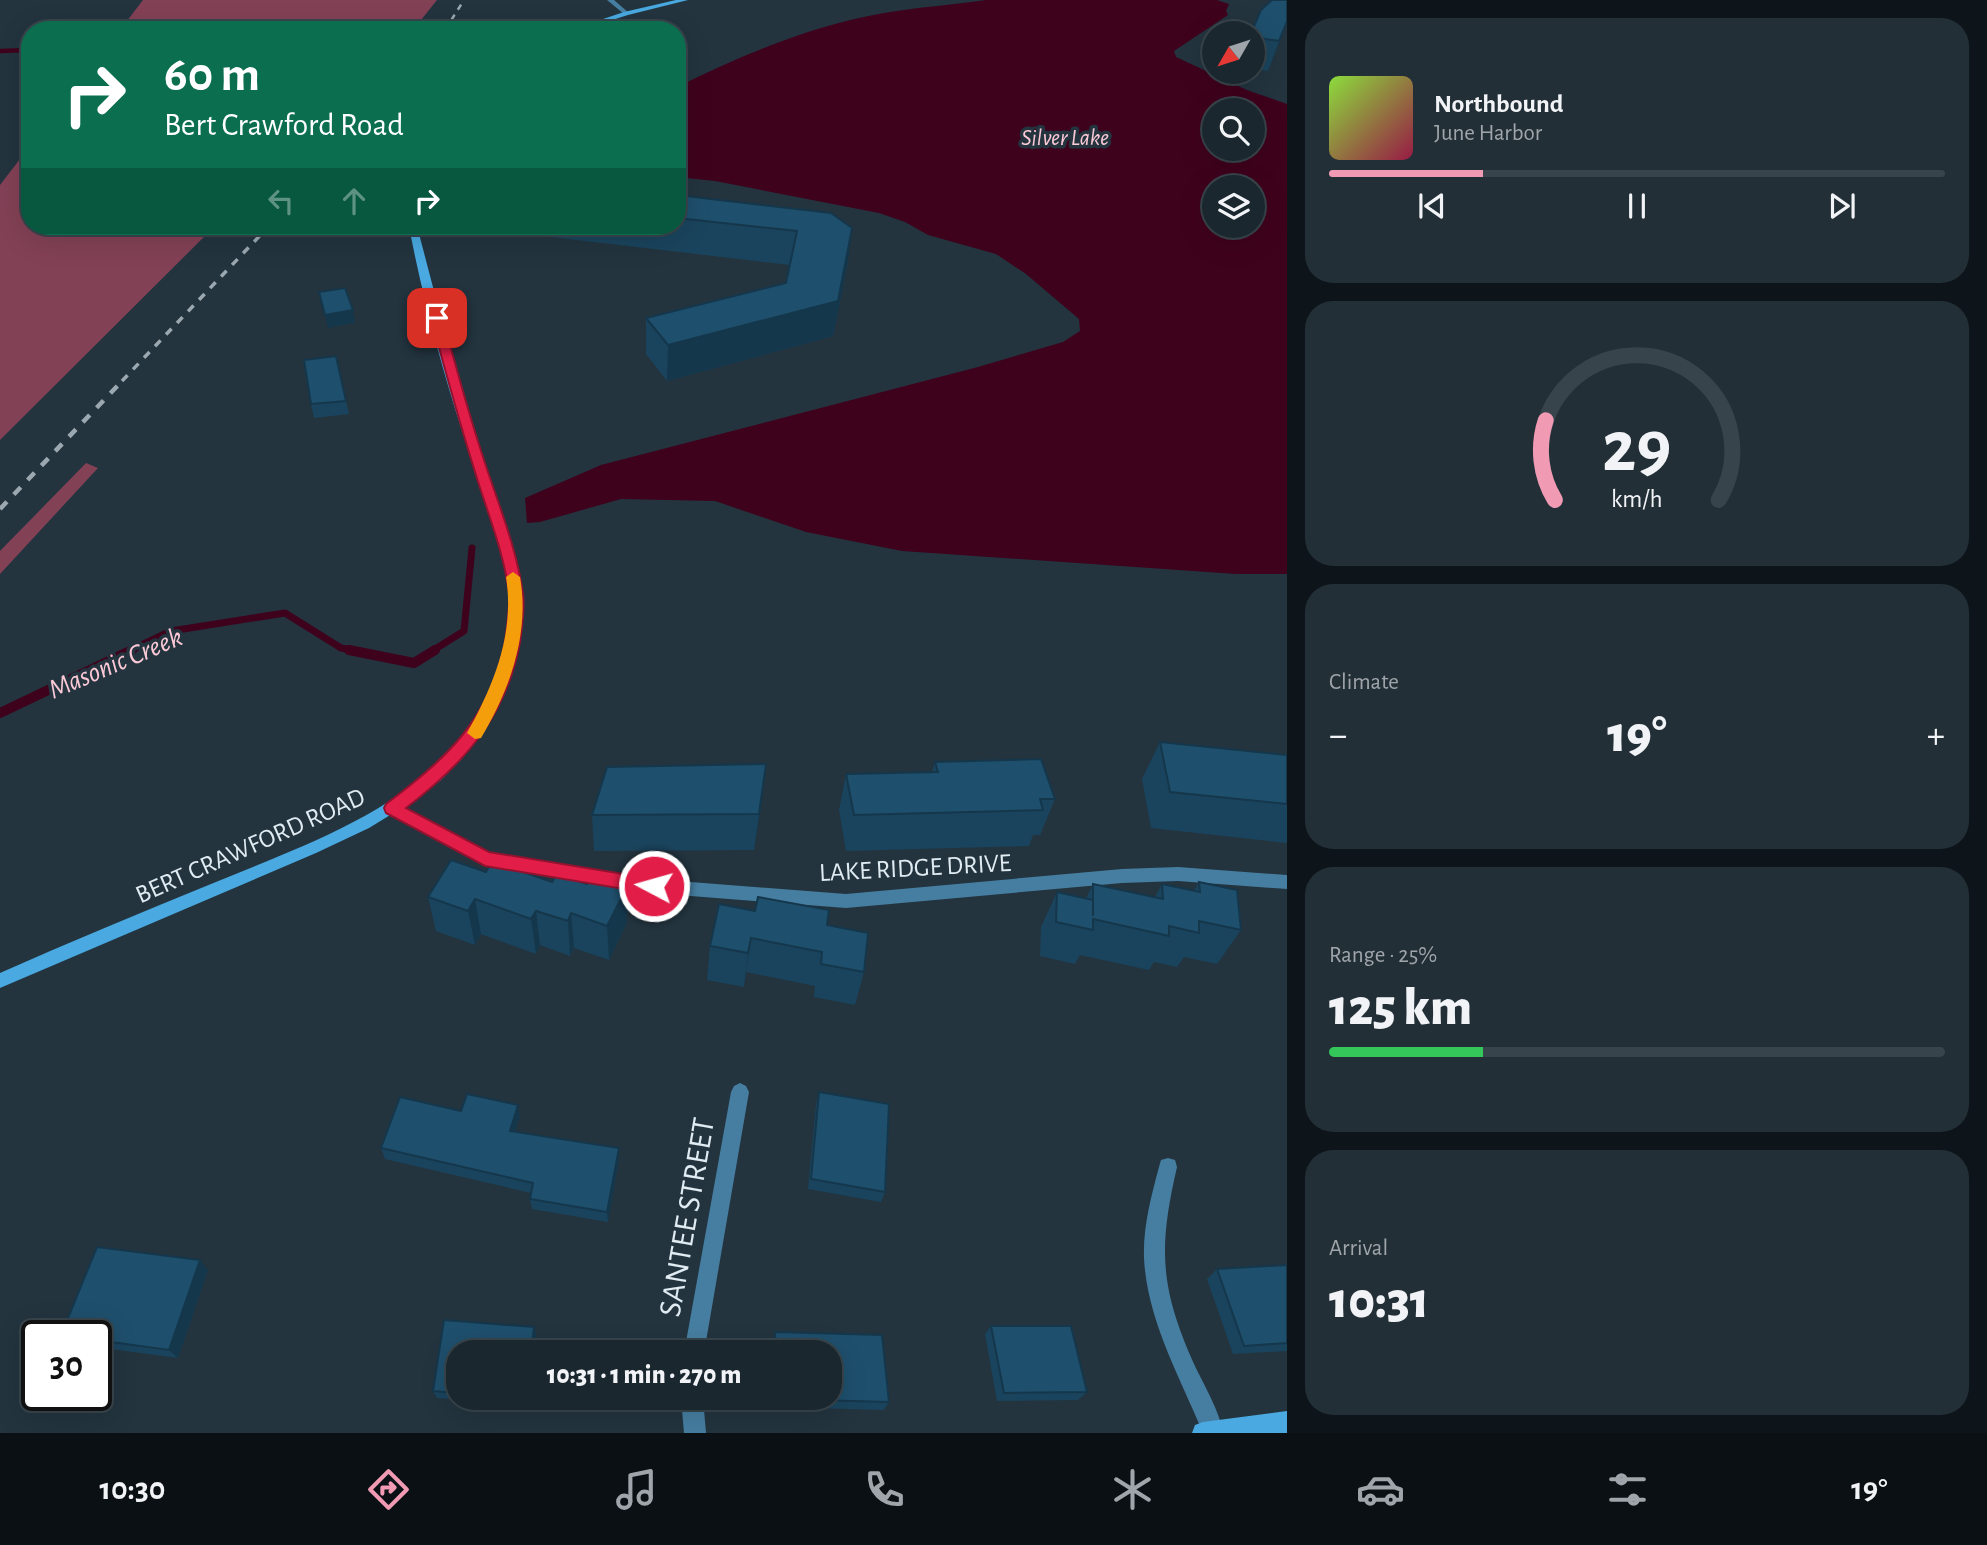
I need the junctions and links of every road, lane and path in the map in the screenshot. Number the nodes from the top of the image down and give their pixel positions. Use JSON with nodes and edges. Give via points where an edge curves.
{"nodes":[{"id":1,"x":610,"y":0,"type":"edge"},
{"id":2,"x":685,"y":0,"type":"edge"},
{"id":3,"x":626,"y":13,"type":"junction"},
{"id":4,"x":601,"y":21,"type":"edge"},
{"id":5,"x":415,"y":235,"type":"edge"},
{"id":6,"x":392,"y":808,"type":"junction"},
{"id":7,"x":1287,"y":882,"type":"edge"},
{"id":8,"x":0,"y":981,"type":"edge"},
{"id":9,"x":740,"y":1091,"type":"dead end"},
{"id":10,"x":1168,"y":1167,"type":"dead end"},
{"id":11,"x":696,"y":1340,"type":"edge"},
{"id":12,"x":693,"y":1410,"type":"edge"},
{"id":13,"x":1287,"y":1422,"type":"edge"},
{"id":14,"x":1208,"y":1432,"type":"edge"},
{"id":15,"x":695,"y":1433,"type":"edge"}],
"edges":[{"from":1,"to":3,"type":"street"},
{"from":2,"to":3,"type":"street"},
{"from":3,"to":4,"type":"street"},
{"from":5,"to":6,"type":"street","name":"BERT CRAWFORD ROAD","via":[[466,425],[510,560],[516,597],[508,665],[488,713],[455,758]]},
{"from":6,"to":7,"type":"street","name":"LAKE RIDGE DRIVE","via":[[485,859],[654,886],[846,901],[1122,876],[1178,874]]},
{"from":6,"to":8,"type":"street","name":"BERT CRAWFORD ROAD","via":[[305,851]]},
{"from":9,"to":11,"type":"street","name":"SANTEE STREET"},
{"from":10,"to":14,"type":"street","via":[[1153,1260],[1164,1312]]},
{"from":12,"to":15,"type":"street"},
{"from":13,"to":14,"type":"street"}]}
